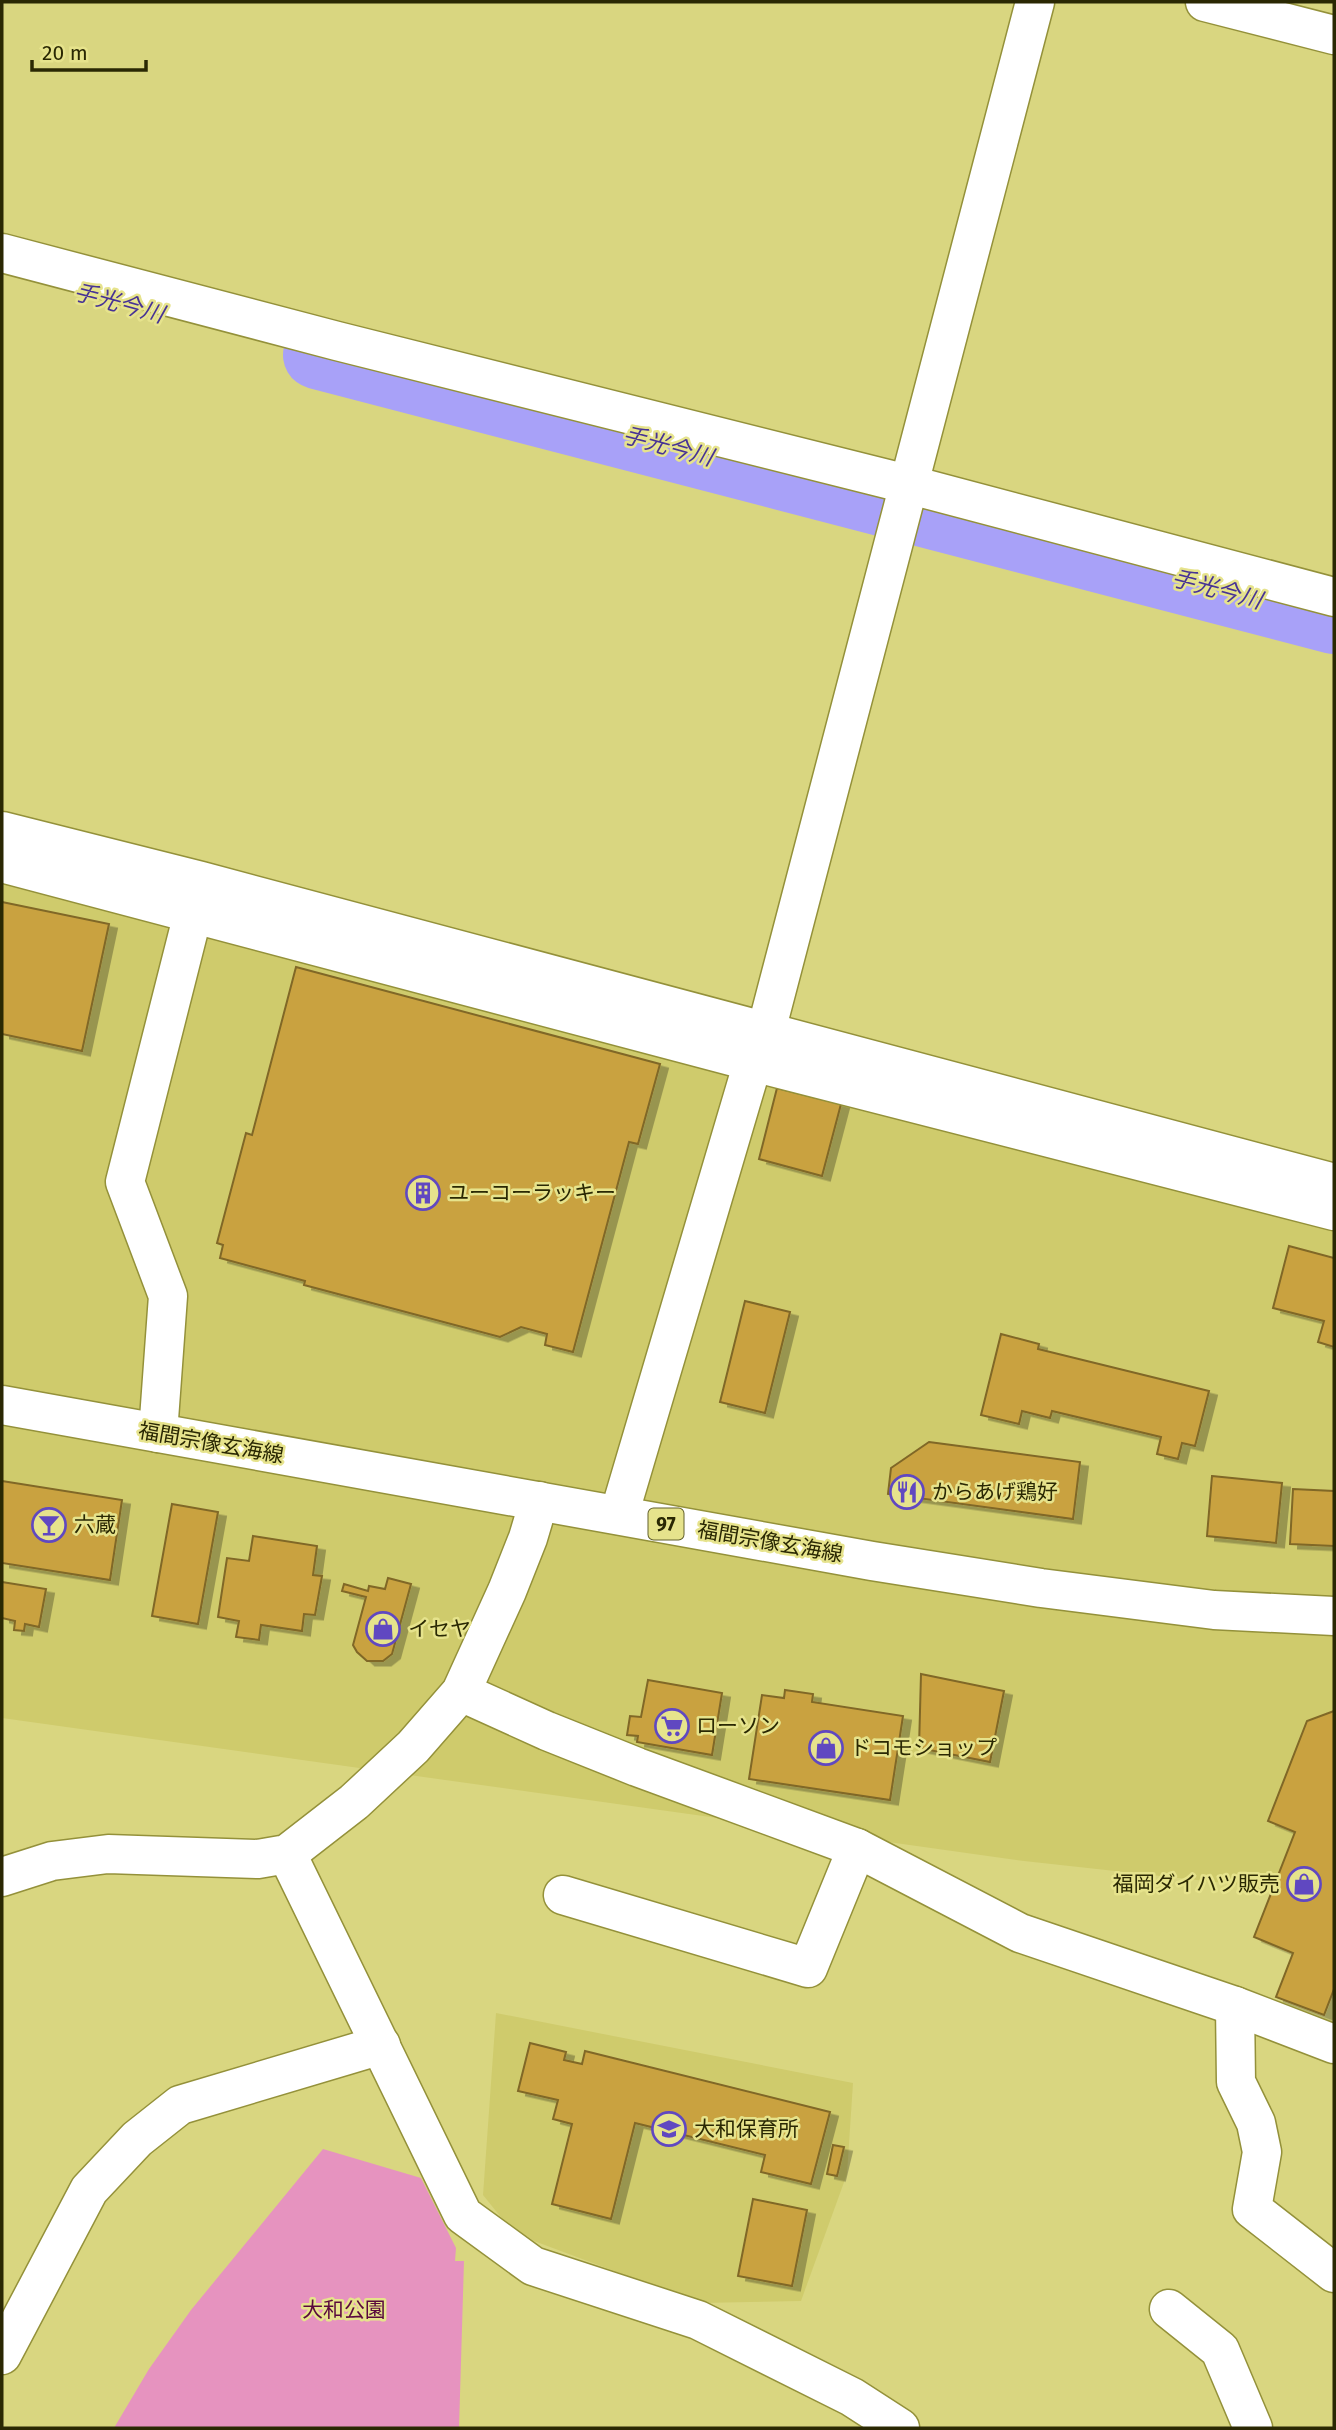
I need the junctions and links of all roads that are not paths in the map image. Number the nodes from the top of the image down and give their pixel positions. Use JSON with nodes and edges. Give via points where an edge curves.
{"nodes":[{"id":1,"x":1035,"y":2,"type":"edge"},
{"id":2,"x":1205,"y":2,"type":"edge"},
{"id":3,"x":1334,"y":35,"type":"edge"},
{"id":4,"x":2,"y":253,"type":"edge"},
{"id":5,"x":904,"y":500,"type":"junction"},
{"id":6,"x":1334,"y":597,"type":"edge"},
{"id":7,"x":2,"y":831,"type":"edge"},
{"id":8,"x":2,"y":863,"type":"edge"},
{"id":9,"x":197,"y":897,"type":"junction"},
{"id":10,"x":759,"y":1046,"type":"junction"},
{"id":11,"x":1107,"y":1137,"type":"junction"},
{"id":12,"x":1334,"y":1183,"type":"edge"},
{"id":13,"x":1334,"y":1211,"type":"edge"},
{"id":14,"x":2,"y":1405,"type":"edge"},
{"id":15,"x":158,"y":1433,"type":"junction"},
{"id":16,"x":539,"y":1501,"type":"junction"},
{"id":17,"x":619,"y":1515,"type":"junction"},
{"id":18,"x":1334,"y":1616,"type":"edge"},
{"id":19,"x":461,"y":1692,"type":"junction"},
{"id":20,"x":857,"y":1848,"type":"junction"},
{"id":21,"x":287,"y":1854,"type":"junction"},
{"id":22,"x":2,"y":1877,"type":"edge"},
{"id":23,"x":563,"y":1895,"type":"dead end"},
{"id":24,"x":1235,"y":2006,"type":"junction"},
{"id":25,"x":1334,"y":2044,"type":"edge"},
{"id":26,"x":381,"y":2045,"type":"junction"},
{"id":27,"x":1334,"y":2273,"type":"edge"},
{"id":28,"x":1168,"y":2309,"type":"dead end"},
{"id":29,"x":2,"y":2355,"type":"edge"},
{"id":30,"x":900,"y":2428,"type":"edge"},
{"id":31,"x":1253,"y":2428,"type":"edge"}],
"edges":[{"from":1,"to":5,"type":"street"},
{"from":2,"to":3,"type":"street"},
{"from":4,"to":5,"type":"street","via":[[337,341]]},
{"from":5,"to":6,"type":"street"},
{"from":5,"to":10,"type":"street"},
{"from":7,"to":9,"type":"street"},
{"from":8,"to":9,"type":"street"},
{"from":9,"to":10,"type":"street"},
{"from":9,"to":15,"type":"street","via":[[125,1182],[168,1296]]},
{"from":10,"to":11,"type":"street"},
{"from":10,"to":17,"type":"street"},
{"from":11,"to":12,"type":"street"},
{"from":11,"to":13,"type":"street"},
{"from":14,"to":15,"type":"street","name":"福間宗像玄海線","number":"97"},
{"from":15,"to":16,"type":"street","name":"福間宗像玄海線","number":"97"},
{"from":16,"to":17,"type":"street","name":"福間宗像玄海線","number":"97"},
{"from":16,"to":19,"type":"street","via":[[524,1548]]},
{"from":17,"to":18,"type":"street","name":"福間宗像玄海線","number":"97","via":[[1041,1588],[1213,1610]]},
{"from":19,"to":20,"type":"street","via":[[637,1767]]},
{"from":19,"to":21,"type":"street","via":[[413,1747],[354,1802]]},
{"from":20,"to":23,"type":"street","via":[[808,1968]]},
{"from":20,"to":24,"type":"street","via":[[1020,1933]]},
{"from":21,"to":22,"type":"street","via":[[258,1859],[108,1854],[52,1861]]},
{"from":21,"to":26,"type":"street"},
{"from":24,"to":25,"type":"street"},
{"from":24,"to":27,"type":"street","via":[[1236,2082],[1256,2123],[1262,2152],[1252,2209]]},
{"from":26,"to":29,"type":"street","via":[[180,2105],[137,2139],[89,2190]]},
{"from":26,"to":30,"type":"street","via":[[463,2215],[534,2266],[698,2320],[852,2397]]},
{"from":28,"to":31,"type":"street","via":[[1220,2350]]}]}
